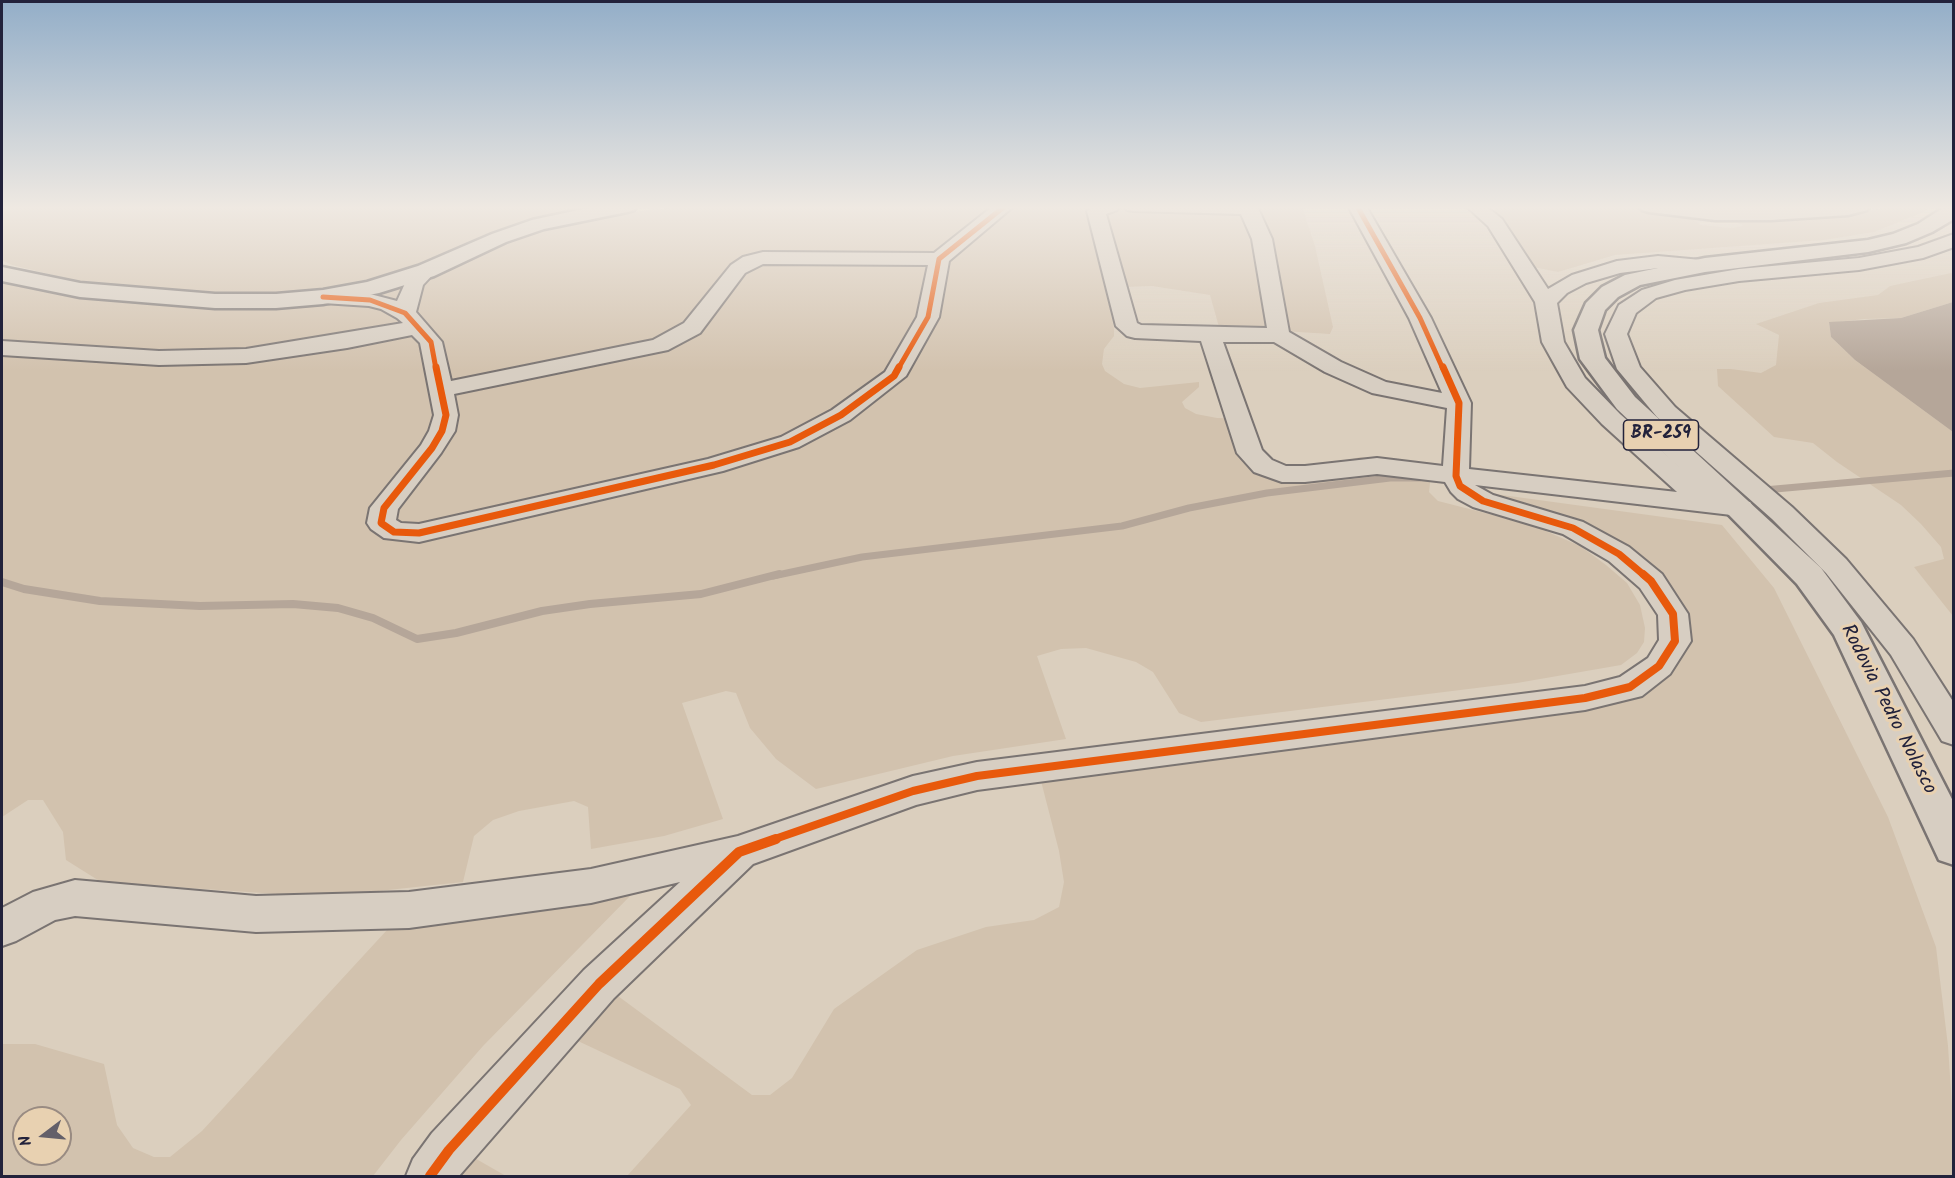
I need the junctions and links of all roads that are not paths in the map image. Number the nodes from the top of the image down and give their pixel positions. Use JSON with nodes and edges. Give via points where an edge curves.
{"nodes":[{"id":1,"x":448,"y":261,"type":"edge"},
{"id":2,"x":750,"y":261,"type":"edge"},
{"id":3,"x":939,"y":261,"type":"edge"},
{"id":4,"x":1109,"y":261,"type":"edge"},
{"id":5,"x":1266,"y":261,"type":"edge"},
{"id":6,"x":1388,"y":261,"type":"edge"},
{"id":7,"x":1519,"y":261,"type":"edge"},
{"id":8,"x":1740,"y":261,"type":"edge"},
{"id":9,"x":1875,"y":261,"type":"edge"},
{"id":10,"x":1705,"y":265,"type":"junction"},
{"id":11,"x":1522,"y":266,"type":"junction"},
{"id":12,"x":426,"y":271,"type":"junction"},
{"id":13,"x":2,"y":274,"type":"edge"},
{"id":14,"x":1579,"y":279,"type":"junction"},
{"id":15,"x":323,"y":297,"type":"junction"},
{"id":16,"x":1546,"y":302,"type":"junction"},
{"id":17,"x":412,"y":320,"type":"junction"},
{"id":18,"x":1210,"y":335,"type":"junction"},
{"id":19,"x":1279,"y":335,"type":"junction"},
{"id":20,"x":2,"y":348,"type":"edge"},
{"id":21,"x":441,"y":390,"type":"junction"},
{"id":22,"x":1459,"y":404,"type":"junction"},
{"id":23,"x":1456,"y":476,"type":"junction"},
{"id":24,"x":1706,"y":504,"type":"junction"},
{"id":25,"x":1740,"y":508,"type":"junction"},
{"id":26,"x":1953,"y":732,"type":"edge"},
{"id":27,"x":1953,"y":847,"type":"edge"},
{"id":28,"x":739,"y":852,"type":"junction"},
{"id":29,"x":2,"y":928,"type":"edge"},
{"id":30,"x":430,"y":1176,"type":"edge"}],
"edges":[{"from":1,"to":12,"type":"main road"},
{"from":2,"to":21,"type":"street","via":[[738,269],[692,328],[660,345]]},
{"from":3,"to":21,"type":"street","via":[[928,317],[894,376],[841,415],[790,442],[714,465],[419,533],[394,532],[381,522],[384,508],[442,431],[446,415]]},
{"from":4,"to":18,"type":"street","via":[[1127,326],[1149,333]]},
{"from":5,"to":19,"type":"street"},
{"from":6,"to":22,"type":"street","via":[[1420,318]]},
{"from":7,"to":11,"type":"street"},
{"from":8,"to":10,"type":"main road","name":"Rodovia Pedro Nolasco","number":"BR-259"},
{"from":9,"to":26,"type":"street","via":[[1682,284],[1649,294],[1627,310],[1616,334],[1629,369],[1666,412],[1782,513],[1836,566],[1902,647]]},
{"from":10,"to":14,"type":"street","via":[[1636,264]]},
{"from":10,"to":25,"type":"main road","name":"Rodovia Pedro Nolasco","number":"BR-259","via":[[1633,280],[1610,292],[1594,308],[1586,330],[1593,359],[1626,403]]},
{"from":11,"to":14,"type":"street","via":[[1540,274]]},
{"from":11,"to":16,"type":"street"},
{"from":12,"to":15,"type":"main road"},
{"from":12,"to":17,"type":"street","via":[[408,296]]},
{"from":13,"to":15,"type":"main road","via":[[80,290],[215,301]]},
{"from":14,"to":16,"type":"street"},
{"from":15,"to":17,"type":"street","via":[[370,300]]},
{"from":16,"to":24,"type":"street","via":[[1553,342],[1575,382]]},
{"from":17,"to":20,"type":"street","via":[[347,341],[246,356],[159,358]]},
{"from":17,"to":21,"type":"street","via":[[431,342]]},
{"from":18,"to":19,"type":"street"},
{"from":18,"to":23,"type":"street","via":[[1250,453],[1263,466],[1282,474],[1377,466]]},
{"from":19,"to":22,"type":"street","via":[[1333,367],[1380,388]]},
{"from":22,"to":23,"type":"street"},
{"from":23,"to":24,"type":"street"},
{"from":23,"to":28,"type":"street","via":[[1460,486],[1483,501],[1573,528],[1619,554],[1651,580],[1673,614],[1675,641],[1659,666],[1630,687],[1585,698],[977,776],[913,791]]},
{"from":24,"to":25,"type":"street"},
{"from":25,"to":27,"type":"main road","name":"Rodovia Pedro Nolasco","number":"BR-259","via":[[1809,576],[1849,630]]},
{"from":28,"to":29,"type":"street","via":[[591,886],[409,910],[256,914],[75,898],[47,904]]},
{"from":28,"to":30,"type":"street","via":[[599,984]]}]}
